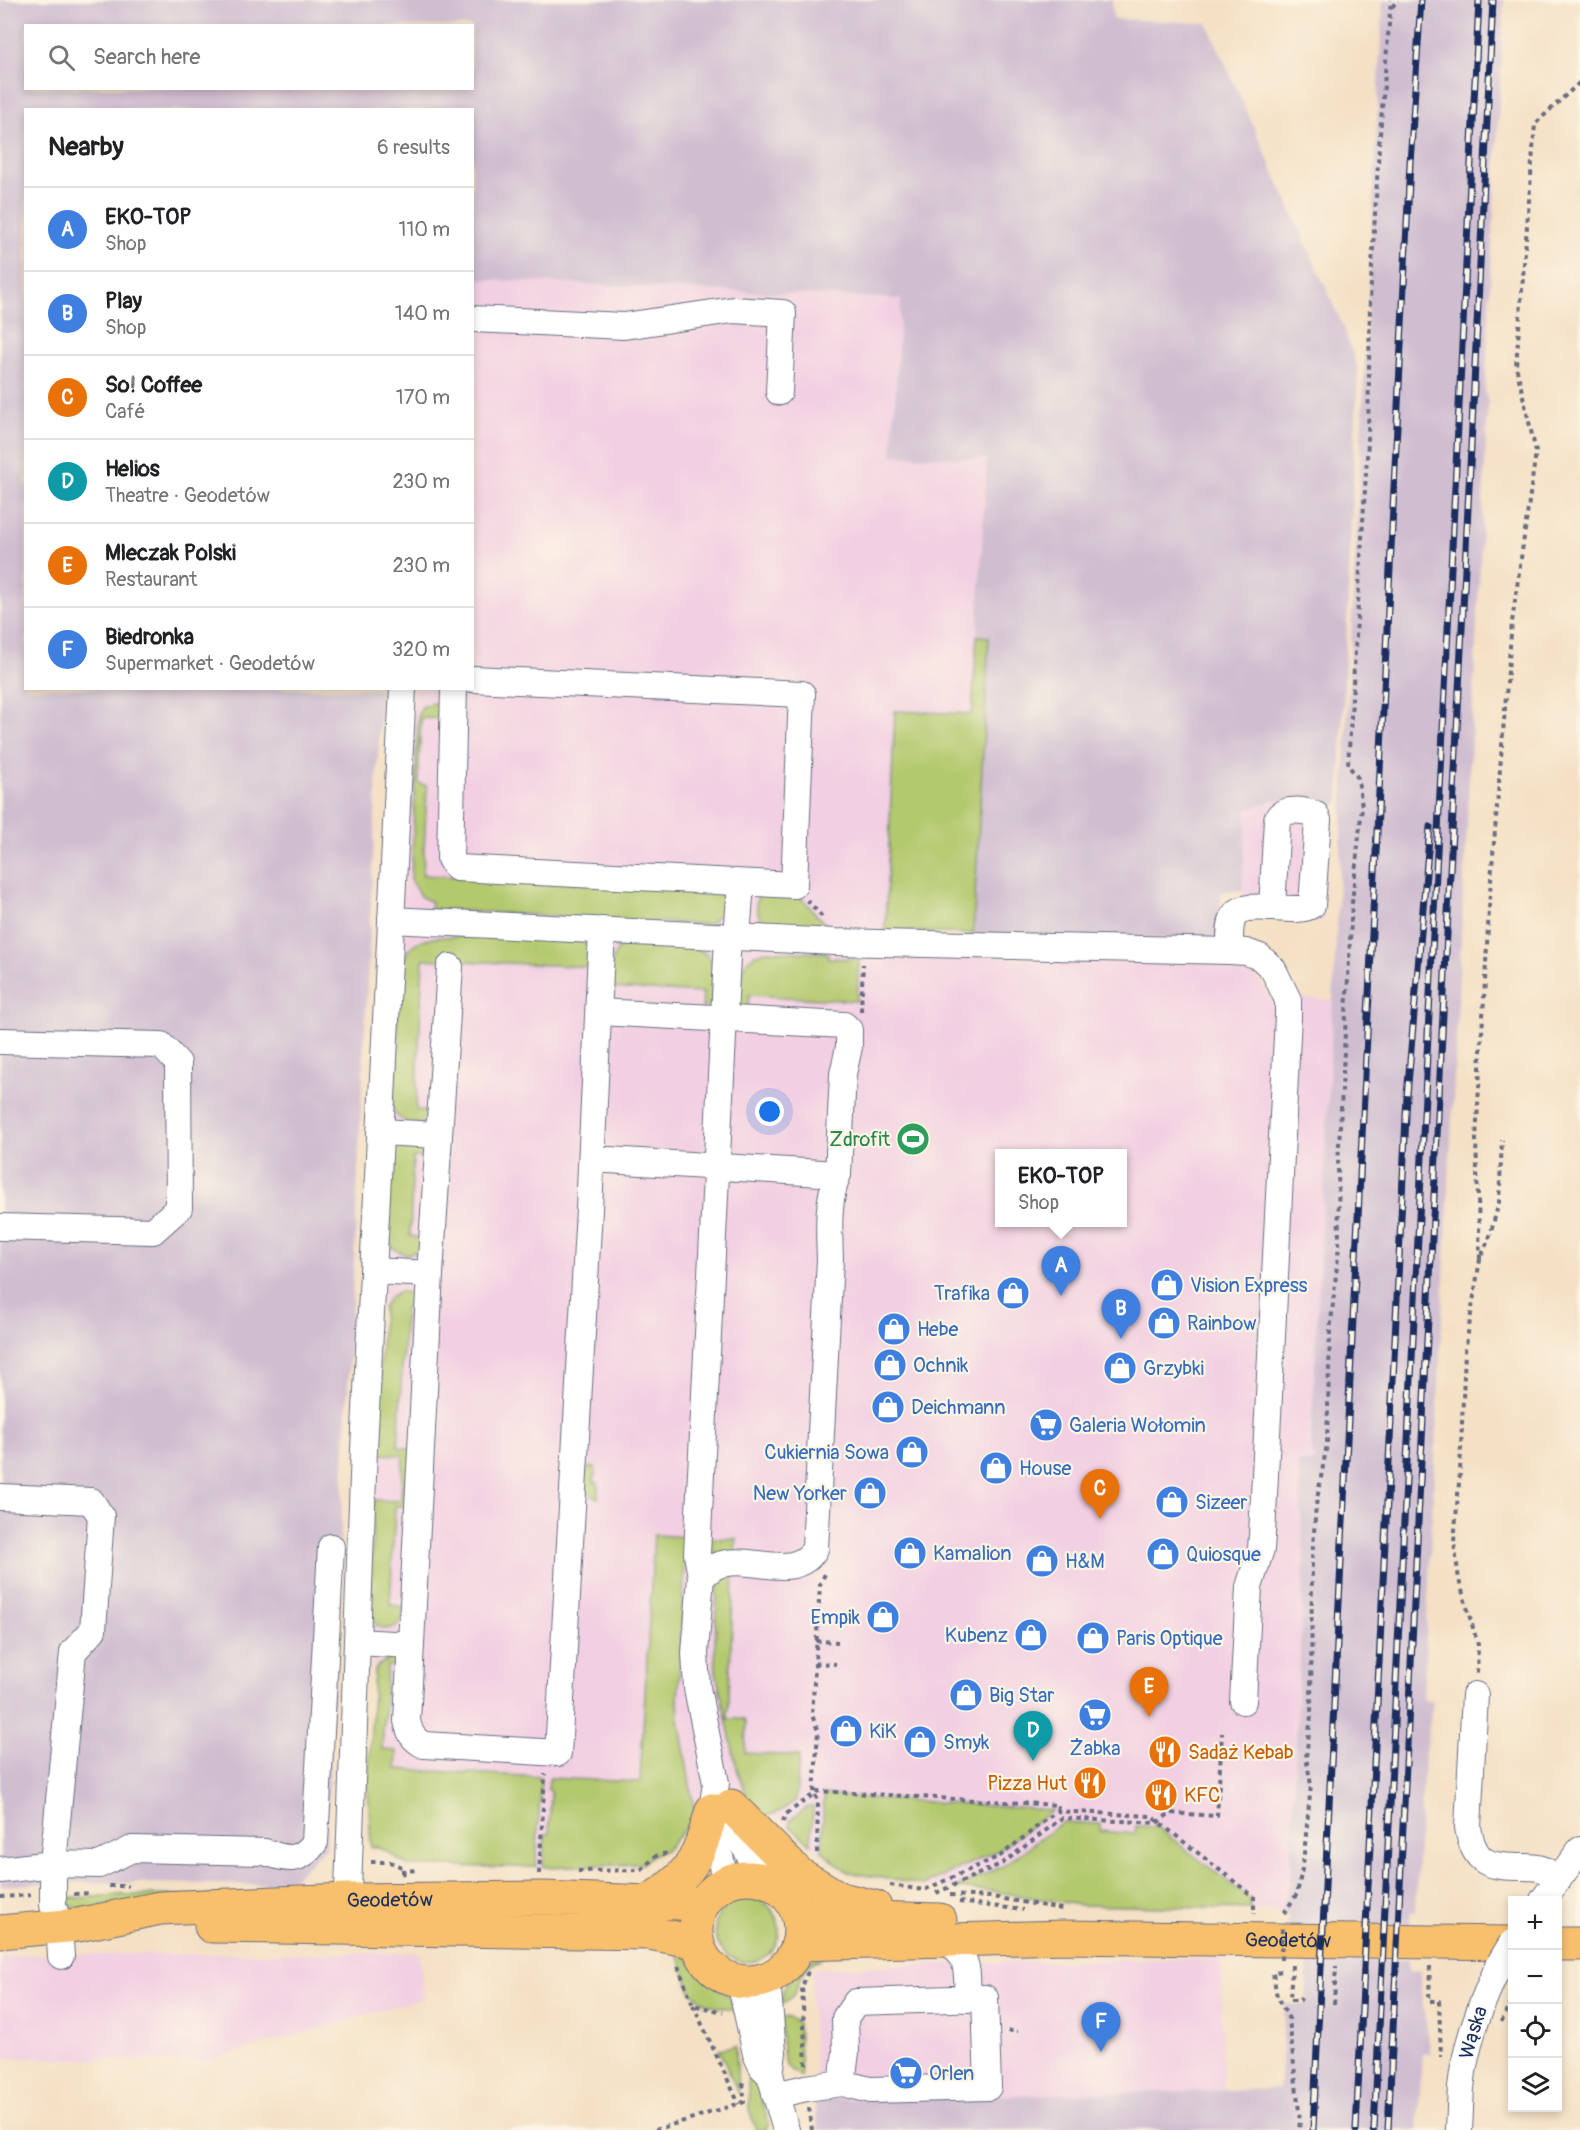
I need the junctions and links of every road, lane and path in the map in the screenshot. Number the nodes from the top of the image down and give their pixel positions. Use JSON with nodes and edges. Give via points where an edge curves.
{"nodes":[{"id":1,"x":1391,"y":0,"type":"edge"},
{"id":2,"x":1398,"y":0,"type":"edge"},
{"id":3,"x":1391,"y":7,"type":"junction"},
{"id":4,"x":1580,"y":82,"type":"edge"},
{"id":5,"x":474,"y":319,"type":"edge"},
{"id":6,"x":779,"y":392,"type":"dead end"},
{"id":7,"x":474,"y":679,"type":"edge"},
{"id":8,"x":403,"y":690,"type":"edge"},
{"id":9,"x":454,"y":690,"type":"edge"},
{"id":10,"x":741,"y":883,"type":"junction"},
{"id":11,"x":794,"y":885,"type":"junction"},
{"id":12,"x":1272,"y":908,"type":"dead end"},
{"id":13,"x":391,"y":920,"type":"junction"},
{"id":14,"x":828,"y":923,"type":"dead end"},
{"id":15,"x":602,"y":930,"type":"junction"},
{"id":16,"x":733,"y":937,"type":"junction"},
{"id":17,"x":1230,"y":951,"type":"junction"},
{"id":18,"x":450,"y":967,"type":"dead end"},
{"id":19,"x":599,"y":1012,"type":"junction"},
{"id":20,"x":725,"y":1019,"type":"junction"},
{"id":21,"x":0,"y":1041,"type":"edge"},
{"id":22,"x":380,"y":1132,"type":"junction"},
{"id":23,"x":438,"y":1135,"type":"junction"},
{"id":24,"x":1503,"y":1140,"type":"dead end"},
{"id":25,"x":592,"y":1159,"type":"junction"},
{"id":26,"x":717,"y":1167,"type":"junction"},
{"id":27,"x":838,"y":1174,"type":"junction"},
{"id":28,"x":0,"y":1227,"type":"edge"},
{"id":29,"x":1480,"y":1258,"type":"junction"},
{"id":30,"x":373,"y":1271,"type":"junction"},
{"id":31,"x":430,"y":1274,"type":"junction"},
{"id":32,"x":0,"y":1497,"type":"edge"},
{"id":33,"x":331,"y":1547,"type":"dead end"},
{"id":34,"x":701,"y":1577,"type":"junction"},
{"id":35,"x":816,"y":1641,"type":"dead end"},
{"id":36,"x":357,"y":1642,"type":"junction"},
{"id":37,"x":838,"y":1642,"type":"dead end"},
{"id":38,"x":411,"y":1645,"type":"junction"},
{"id":39,"x":815,"y":1663,"type":"dead end"},
{"id":40,"x":836,"y":1664,"type":"dead end"},
{"id":41,"x":1475,"y":1695,"type":"joint"},
{"id":42,"x":1243,"y":1701,"type":"dead end"},
{"id":43,"x":546,"y":1753,"type":"junction"},
{"id":44,"x":738,"y":1810,"type":"junction"},
{"id":45,"x":1057,"y":1811,"type":"junction"},
{"id":46,"x":809,"y":1848,"type":"dead end"},
{"id":47,"x":1580,"y":1850,"type":"edge"},
{"id":48,"x":672,"y":1852,"type":"dead end"},
{"id":49,"x":816,"y":1855,"type":"junction"},
{"id":50,"x":666,"y":1860,"type":"dead end"},
{"id":51,"x":823,"y":1860,"type":"dead end"},
{"id":52,"x":53,"y":1864,"type":"junction"},
{"id":53,"x":0,"y":1870,"type":"edge"},
{"id":54,"x":402,"y":1870,"type":"dead end"},
{"id":55,"x":414,"y":1876,"type":"dead end"},
{"id":56,"x":539,"y":1878,"type":"dead end"},
{"id":57,"x":1567,"y":1878,"type":"edge"},
{"id":58,"x":763,"y":1880,"type":"junction"},
{"id":59,"x":879,"y":1884,"type":"dead end"},
{"id":60,"x":714,"y":1893,"type":"junction"},
{"id":61,"x":28,"y":1895,"type":"dead end"},
{"id":62,"x":1547,"y":1896,"type":"edge"},
{"id":63,"x":0,"y":1897,"type":"edge"},
{"id":64,"x":649,"y":1901,"type":"junction"},
{"id":65,"x":922,"y":1904,"type":"junction"},
{"id":66,"x":347,"y":1914,"type":"junction"},
{"id":67,"x":1263,"y":1916,"type":"dead end"},
{"id":68,"x":1067,"y":1923,"type":"junction"},
{"id":69,"x":0,"y":1932,"type":"edge"},
{"id":70,"x":66,"y":1936,"type":"junction"},
{"id":71,"x":945,"y":1939,"type":"junction"},
{"id":72,"x":697,"y":1942,"type":"junction"},
{"id":73,"x":801,"y":1943,"type":"junction"},
{"id":74,"x":1562,"y":1944,"type":"edge"},
{"id":75,"x":1580,"y":1944,"type":"edge"},
{"id":76,"x":1508,"y":1950,"type":"edge"},
{"id":77,"x":1292,"y":1956,"type":"dead end"},
{"id":78,"x":1337,"y":1957,"type":"dead end"},
{"id":79,"x":1430,"y":1958,"type":"dead end"},
{"id":80,"x":1281,"y":1971,"type":"junction"},
{"id":81,"x":754,"y":1980,"type":"junction"},
{"id":82,"x":1291,"y":1981,"type":"junction"},
{"id":83,"x":1301,"y":1998,"type":"dead end"},
{"id":84,"x":968,"y":1999,"type":"junction"},
{"id":85,"x":1334,"y":2004,"type":"dead end"},
{"id":86,"x":693,"y":2005,"type":"dead end"},
{"id":87,"x":803,"y":2007,"type":"dead end"},
{"id":88,"x":1441,"y":2061,"type":"dead end"},
{"id":89,"x":842,"y":2083,"type":"junction"},
{"id":90,"x":773,"y":2085,"type":"junction"},
{"id":91,"x":744,"y":2102,"type":"dead end"},
{"id":92,"x":739,"y":2104,"type":"junction"},
{"id":93,"x":655,"y":2130,"type":"edge"},
{"id":94,"x":786,"y":2130,"type":"edge"},
{"id":95,"x":1299,"y":2130,"type":"edge"},
{"id":96,"x":1459,"y":2130,"type":"edge"}],
"edges":[{"from":1,"to":3,"type":"path"},
{"from":2,"to":3,"type":"path"},
{"from":3,"to":80,"type":"path","bridge":true,"via":[[1379,146],[1368,441],[1348,765],[1358,778],[1362,807],[1352,903],[1338,1164],[1339,1246],[1329,1332],[1327,1444],[1316,1505],[1312,1560],[1311,1716],[1306,1757],[1311,1785],[1297,1894],[1282,1916]]},
{"from":4,"to":29,"type":"path","via":[[1535,124],[1516,366],[1536,452],[1512,622],[1490,892],[1476,1140]]},
{"from":5,"to":6,"type":"street","via":[[624,326],[734,310],[783,314]]},
{"from":7,"to":11,"type":"street","via":[[802,694]]},
{"from":8,"to":13,"type":"street"},
{"from":9,"to":10,"type":"street","via":[[450,860],[457,868]]},
{"from":10,"to":11,"type":"street"},
{"from":10,"to":16,"type":"street"},
{"from":11,"to":14,"type":"path"},
{"from":12,"to":17,"type":"street","via":[[1238,910],[1232,919]]},
{"from":13,"to":15,"type":"street"},
{"from":13,"to":22,"type":"street"},
{"from":15,"to":16,"type":"street"},
{"from":15,"to":19,"type":"street"},
{"from":16,"to":17,"type":"street"},
{"from":16,"to":20,"type":"street"},
{"from":17,"to":42,"type":"street","via":[[1260,957],[1273,969],[1288,1000],[1262,1535],[1249,1587]]},
{"from":18,"to":23,"type":"street"},
{"from":19,"to":20,"type":"street"},
{"from":19,"to":25,"type":"street"},
{"from":20,"to":26,"type":"street"},
{"from":20,"to":27,"type":"street","via":[[844,1025],[849,1030]]},
{"from":21,"to":28,"type":"street","via":[[161,1045],[178,1063],[179,1208],[153,1231]]},
{"from":22,"to":23,"type":"street"},
{"from":22,"to":30,"type":"street"},
{"from":23,"to":31,"type":"street"},
{"from":24,"to":29,"type":"path","via":[[1499,1202]]},
{"from":25,"to":26,"type":"street"},
{"from":25,"to":43,"type":"street","via":[[558,1753]]},
{"from":26,"to":27,"type":"street"},
{"from":26,"to":34,"type":"street","via":[[697,1554]]},
{"from":27,"to":34,"type":"street","via":[[832,1188],[829,1230],[815,1549],[790,1567],[737,1563],[716,1566]]},
{"from":29,"to":41,"type":"path","via":[[1465,1351],[1454,1542],[1459,1580],[1479,1644]]},
{"from":30,"to":31,"type":"street"},
{"from":30,"to":36,"type":"street"},
{"from":31,"to":38,"type":"street"},
{"from":32,"to":52,"type":"street","via":[[91,1501],[100,1516],[93,1630],[73,1652]]},
{"from":33,"to":52,"type":"street","via":[[315,1842],[309,1851],[284,1859],[265,1852],[132,1849],[99,1865]]},
{"from":34,"to":44,"type":"street","via":[[695,1653],[697,1688]]},
{"from":35,"to":37,"type":"path"},
{"from":36,"to":38,"type":"street"},
{"from":36,"to":66,"type":"street"},
{"from":38,"to":43,"type":"street","via":[[407,1721],[414,1740],[424,1745]]},
{"from":39,"to":40,"type":"path"},
{"from":41,"to":57,"type":"street","via":[[1468,1827],[1476,1854],[1497,1867],[1540,1868]]},
{"from":43,"to":56,"type":"path"},
{"from":44,"to":58,"type":"street","via":[[740,1838]]},
{"from":44,"to":60,"type":"street"},
{"from":44,"to":64,"type":"main road","via":[[702,1846],[689,1869]]},
{"from":44,"to":65,"type":"main road","via":[[799,1874],[841,1899]]},
{"from":45,"to":49,"type":"path","via":[[1058,1805],[818,1791],[814,1794],[818,1800]]},
{"from":45,"to":65,"type":"path","via":[[1000,1856]]},
{"from":45,"to":67,"type":"path","via":[[1151,1816],[1254,1897],[1254,1916]]},
{"from":46,"to":49,"type":"path"},
{"from":47,"to":57,"type":"street"},
{"from":48,"to":50,"type":"path"},
{"from":49,"to":51,"type":"path"},
{"from":52,"to":53,"type":"street"},
{"from":52,"to":70,"type":"street","via":[[53,1905]]},
{"from":54,"to":55,"type":"path","via":[[404,1876]]},
{"from":57,"to":62,"type":"street"},
{"from":58,"to":60,"type":"main road","via":[[744,1878]]},
{"from":58,"to":73,"type":"main road","via":[[785,1893],[793,1904]]},
{"from":59,"to":65,"type":"path"},
{"from":60,"to":64,"type":"main road","name":"Geodetów"},
{"from":60,"to":72,"type":"main road","via":[[696,1923]]},
{"from":61,"to":63,"type":"path"},
{"from":64,"to":66,"type":"main road","name":"Geodetów","via":[[543,1898]]},
{"from":65,"to":68,"type":"main road","name":"Geodetów","via":[[981,1923]]},
{"from":65,"to":68,"type":"path","via":[[931,1895],[992,1897]]},
{"from":65,"to":73,"type":"main road","name":"Geodetów"},
{"from":66,"to":70,"type":"main road","name":"Geodetów"},
{"from":66,"to":72,"type":"main road","name":"Geodetów","via":[[648,1933]]},
{"from":68,"to":71,"type":"main road","name":"Geodetów"},
{"from":68,"to":76,"type":"main road","name":"Geodetów"},
{"from":69,"to":70,"type":"main road","name":"Geodetów"},
{"from":71,"to":73,"type":"main road","name":"Geodetów"},
{"from":71,"to":84,"type":"street","via":[[964,1958]]},
{"from":72,"to":81,"type":"main road","via":[[710,1965],[724,1976]]},
{"from":73,"to":81,"type":"main road","via":[[783,1968]]},
{"from":73,"to":87,"type":"path"},
{"from":74,"to":75,"type":"main road"},
{"from":76,"to":96,"type":"street","name":"Wąska","via":[[1477,2016],[1469,2044],[1461,2086]]},
{"from":77,"to":82,"type":"path"},
{"from":78,"to":85,"type":"path"},
{"from":79,"to":88,"type":"path","via":[[1430,2001],[1439,1999]]},
{"from":80,"to":82,"type":"path"},
{"from":80,"to":95,"type":"path","via":[[1273,1973],[1277,1997],[1289,2019]]},
{"from":81,"to":90,"type":"street","via":[[756,2054]]},
{"from":82,"to":83,"type":"path","via":[[1290,2000]]},
{"from":84,"to":89,"type":"street","via":[[856,2002],[845,2018]]},
{"from":84,"to":89,"type":"street","via":[[985,1998],[988,2087],[870,2090]]},
{"from":86,"to":92,"type":"path"},
{"from":89,"to":90,"type":"street","via":[[806,2088]]},
{"from":90,"to":94,"type":"street"},
{"from":91,"to":92,"type":"path"},
{"from":92,"to":93,"type":"path"}]}
